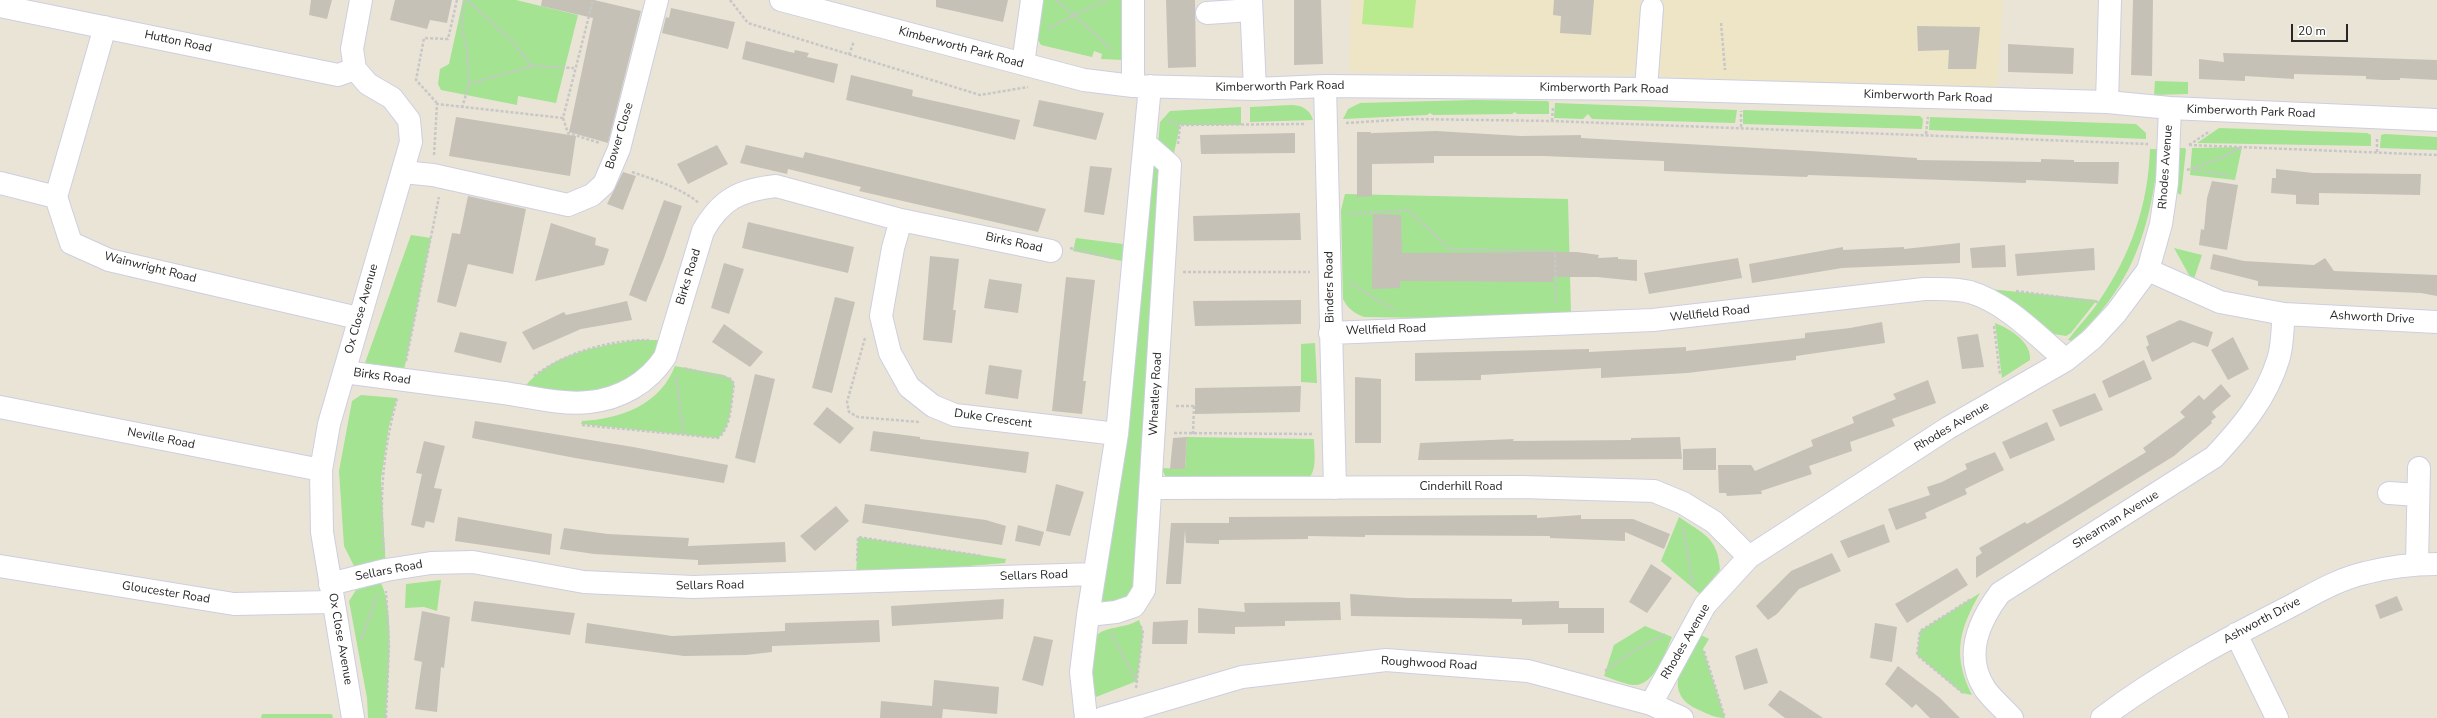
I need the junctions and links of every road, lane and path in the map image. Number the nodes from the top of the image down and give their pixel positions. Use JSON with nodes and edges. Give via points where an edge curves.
{"nodes":[{"id":1,"x":361,"y":0,"type":"edge"},
{"id":2,"x":457,"y":0,"type":"edge"},
{"id":3,"x":465,"y":0,"type":"edge"},
{"id":4,"x":593,"y":0,"type":"edge"},
{"id":5,"x":657,"y":0,"type":"edge"},
{"id":6,"x":730,"y":0,"type":"edge"},
{"id":7,"x":781,"y":0,"type":"edge"},
{"id":8,"x":1032,"y":0,"type":"edge"},
{"id":9,"x":1056,"y":0,"type":"edge"},
{"id":10,"x":1107,"y":0,"type":"edge"},
{"id":11,"x":1133,"y":0,"type":"edge"},
{"id":12,"x":2110,"y":0,"type":"edge"},
{"id":13,"x":1251,"y":5,"type":"edge"},
{"id":14,"x":0,"y":6,"type":"edge"},
{"id":15,"x":833,"y":7,"type":"edge"},
{"id":16,"x":1652,"y":8,"type":"dead end"},
{"id":17,"x":1207,"y":13,"type":"dead end"},
{"id":18,"x":1074,"y":15,"type":"junction"},
{"id":19,"x":1721,"y":23,"type":"dead end"},
{"id":20,"x":105,"y":27,"type":"junction"},
{"id":21,"x":1026,"y":40,"type":"junction"},
{"id":22,"x":1023,"y":64,"type":"junction"},
{"id":23,"x":532,"y":66,"type":"junction"},
{"id":24,"x":575,"y":68,"type":"junction"},
{"id":25,"x":355,"y":69,"type":"junction"},
{"id":26,"x":1139,"y":81,"type":"junction"},
{"id":27,"x":469,"y":84,"type":"junction"},
{"id":28,"x":1325,"y":86,"type":"junction"},
{"id":29,"x":1031,"y":87,"type":"dead end"},
{"id":30,"x":1646,"y":89,"type":"junction"},
{"id":31,"x":1255,"y":90,"type":"junction"},
{"id":32,"x":1726,"y":91,"type":"junction"},
{"id":33,"x":2108,"y":102,"type":"junction"},
{"id":34,"x":437,"y":104,"type":"junction"},
{"id":35,"x":462,"y":108,"type":"junction"},
{"id":36,"x":2170,"y":108,"type":"junction"},
{"id":37,"x":562,"y":118,"type":"junction"},
{"id":38,"x":2437,"y":120,"type":"edge"},
{"id":39,"x":1326,"y":124,"type":"junction"},
{"id":40,"x":1180,"y":125,"type":"dead end"},
{"id":41,"x":1146,"y":144,"type":"junction"},
{"id":42,"x":2169,"y":144,"type":"junction"},
{"id":43,"x":2242,"y":147,"type":"junction"},
{"id":44,"x":2437,"y":154,"type":"edge"},
{"id":45,"x":616,"y":156,"type":"junction"},
{"id":46,"x":2192,"y":168,"type":"junction"},
{"id":47,"x":2187,"y":170,"type":"dead end"},
{"id":48,"x":404,"y":172,"type":"junction"},
{"id":49,"x":438,"y":176,"type":"junction"},
{"id":50,"x":2230,"y":176,"type":"dead end"},
{"id":51,"x":0,"y":183,"type":"edge"},
{"id":52,"x":56,"y":197,"type":"junction"},
{"id":53,"x":713,"y":214,"type":"junction"},
{"id":54,"x":1329,"y":215,"type":"junction"},
{"id":55,"x":901,"y":220,"type":"junction"},
{"id":56,"x":1052,"y":251,"type":"joint"},
{"id":57,"x":1134,"y":269,"type":"junction"},
{"id":58,"x":2148,"y":270,"type":"junction"},
{"id":59,"x":1163,"y":272,"type":"junction"},
{"id":60,"x":1330,"y":272,"type":"junction"},
{"id":61,"x":1990,"y":301,"type":"junction"},
{"id":62,"x":2098,"y":303,"type":"dead end"},
{"id":63,"x":1399,"y":312,"type":"dead end"},
{"id":64,"x":2284,"y":314,"type":"junction"},
{"id":65,"x":881,"y":316,"type":"junction"},
{"id":66,"x":358,"y":318,"type":"junction"},
{"id":67,"x":2437,"y":322,"type":"edge"},
{"id":68,"x":1557,"y":324,"type":"junction"},
{"id":69,"x":1330,"y":333,"type":"junction"},
{"id":70,"x":670,"y":340,"type":"junction"},
{"id":71,"x":2066,"y":360,"type":"junction"},
{"id":72,"x":668,"y":365,"type":"junction"},
{"id":73,"x":344,"y":372,"type":"junction"},
{"id":74,"x":402,"y":380,"type":"junction"},
{"id":75,"x":2001,"y":381,"type":"dead end"},
{"id":76,"x":520,"y":396,"type":"junction"},
{"id":77,"x":1174,"y":406,"type":"dead end"},
{"id":78,"x":0,"y":407,"type":"edge"},
{"id":79,"x":922,"y":422,"type":"dead end"},
{"id":80,"x":581,"y":424,"type":"dead end"},
{"id":81,"x":1117,"y":434,"type":"junction"},
{"id":82,"x":1174,"y":434,"type":"dead end"},
{"id":83,"x":1193,"y":434,"type":"junction"},
{"id":84,"x":1333,"y":434,"type":"junction"},
{"id":85,"x":684,"y":436,"type":"junction"},
{"id":86,"x":2419,"y":468,"type":"dead end"},
{"id":87,"x":321,"y":470,"type":"junction"},
{"id":88,"x":1151,"y":488,"type":"junction"},
{"id":89,"x":1335,"y":488,"type":"junction"},
{"id":90,"x":2389,"y":493,"type":"dead end"},
{"id":91,"x":2418,"y":494,"type":"junction"},
{"id":92,"x":1688,"y":506,"type":"junction"},
{"id":93,"x":990,"y":557,"type":"dead end"},
{"id":94,"x":1749,"y":557,"type":"junction"},
{"id":95,"x":2427,"y":564,"type":"edge"},
{"id":96,"x":0,"y":566,"type":"edge"},
{"id":97,"x":386,"y":570,"type":"junction"},
{"id":98,"x":1094,"y":574,"type":"junction"},
{"id":99,"x":856,"y":582,"type":"junction"},
{"id":100,"x":332,"y":593,"type":"junction"},
{"id":101,"x":2000,"y":593,"type":"junction"},
{"id":102,"x":1708,"y":603,"type":"junction"},
{"id":103,"x":1134,"y":606,"type":"junction"},
{"id":104,"x":1094,"y":614,"type":"junction"},
{"id":105,"x":2236,"y":634,"type":"junction"},
{"id":106,"x":1685,"y":640,"type":"junction"},
{"id":107,"x":344,"y":660,"type":"junction"},
{"id":108,"x":1137,"y":680,"type":"junction"},
{"id":109,"x":1601,"y":691,"type":"junction"},
{"id":110,"x":1996,"y":700,"type":"junction"},
{"id":111,"x":1651,"y":704,"type":"junction"},
{"id":112,"x":1133,"y":708,"type":"junction"},
{"id":113,"x":352,"y":718,"type":"edge"},
{"id":114,"x":386,"y":718,"type":"edge"},
{"id":115,"x":1086,"y":718,"type":"edge"},
{"id":116,"x":1103,"y":718,"type":"edge"},
{"id":117,"x":1682,"y":718,"type":"edge"},
{"id":118,"x":1726,"y":718,"type":"edge"},
{"id":119,"x":2012,"y":718,"type":"edge"},
{"id":120,"x":2102,"y":718,"type":"edge"},
{"id":121,"x":2277,"y":718,"type":"edge"}],
"edges":[{"from":1,"to":25,"type":"street","via":[[352,49]]},
{"from":2,"to":34,"type":"path","via":[[448,39],[424,38],[420,57],[416,80]]},
{"from":3,"to":23,"type":"path","via":[[514,43]]},
{"from":3,"to":27,"type":"path","via":[[462,28],[467,50]]},
{"from":4,"to":24,"type":"path"},
{"from":5,"to":45,"type":"street","name":"Bower Close"},
{"from":6,"to":29,"type":"path","via":[[748,23],[980,95]]},
{"from":7,"to":15,"type":"street","name":"Kimberworth Park Road"},
{"from":8,"to":21,"type":"street"},
{"from":9,"to":18,"type":"path"},
{"from":10,"to":18,"type":"path"},
{"from":11,"to":26,"type":"street"},
{"from":12,"to":33,"type":"street"},
{"from":13,"to":17,"type":"street"},
{"from":13,"to":31,"type":"street"},
{"from":14,"to":20,"type":"street","name":"Hutton Road"},
{"from":15,"to":22,"type":"street","name":"Kimberworth Park Road"},
{"from":16,"to":30,"type":"street"},
{"from":18,"to":21,"type":"path"},
{"from":18,"to":26,"type":"path"},
{"from":19,"to":32,"type":"path"},
{"from":20,"to":25,"type":"street","name":"Hutton Road","via":[[338,75]]},
{"from":20,"to":52,"type":"street"},
{"from":21,"to":22,"type":"street"},
{"from":22,"to":26,"type":"street","name":"Kimberworth Park Road","via":[[1084,80]]},
{"from":23,"to":24,"type":"path"},
{"from":23,"to":27,"type":"path"},
{"from":24,"to":37,"type":"path"},
{"from":25,"to":48,"type":"street","name":"Ox Close Avenue","via":[[368,84],[392,98],[409,120],[410,142]]},
{"from":26,"to":31,"type":"street","name":"Kimberworth Park Road"},
{"from":26,"to":41,"type":"street"},
{"from":27,"to":35,"type":"path"},
{"from":28,"to":30,"type":"street","name":"Kimberworth Park Road"},
{"from":28,"to":31,"type":"street","name":"Kimberworth Park Road"},
{"from":28,"to":39,"type":"street","name":"Binders Road"},
{"from":30,"to":32,"type":"street","name":"Kimberworth Park Road"},
{"from":32,"to":33,"type":"street","name":"Kimberworth Park Road"},
{"from":33,"to":36,"type":"street","name":"Kimberworth Park Road"},
{"from":34,"to":35,"type":"path"},
{"from":34,"to":49,"type":"path"},
{"from":35,"to":37,"type":"path"},
{"from":36,"to":38,"type":"street","name":"Kimberworth Park Road"},
{"from":36,"to":42,"type":"street","name":"Rhodes Avenue"},
{"from":37,"to":45,"type":"path","via":[[568,133]]},
{"from":39,"to":40,"type":"path"},
{"from":39,"to":42,"type":"path","via":[[1411,119],[1552,121]]},
{"from":39,"to":54,"type":"street","name":"Binders Road"},
{"from":41,"to":57,"type":"street"},
{"from":41,"to":59,"type":"street","name":"Wheatley Road","via":[[1170,165]]},
{"from":42,"to":43,"type":"path"},
{"from":42,"to":58,"type":"street","name":"Rhodes Avenue","via":[[2161,224]]},
{"from":43,"to":44,"type":"path"},
{"from":43,"to":46,"type":"path","via":[[2219,160]]},
{"from":45,"to":49,"type":"street","name":"Bower Close","via":[[600,188],[580,201],[568,204]]},
{"from":45,"to":53,"type":"path","via":[[688,194]]},
{"from":46,"to":47,"type":"path"},
{"from":46,"to":50,"type":"path"},
{"from":48,"to":49,"type":"street","name":"Bower Close"},
{"from":48,"to":66,"type":"street","name":"Ox Close Avenue"},
{"from":49,"to":74,"type":"path"},
{"from":51,"to":52,"type":"street"},
{"from":52,"to":66,"type":"street","name":"Wainwright Road","via":[[71,243],[109,260]]},
{"from":53,"to":55,"type":"street","name":"Birks Road","via":[[728,199],[754,188],[776,186]]},
{"from":53,"to":70,"type":"street","name":"Birks Road","via":[[703,231]]},
{"from":54,"to":60,"type":"street","name":"Binders Road"},
{"from":54,"to":68,"type":"path","via":[[1408,210],[1450,249],[1555,251]]},
{"from":55,"to":56,"type":"street","name":"Birks Road"},
{"from":55,"to":65,"type":"street","name":"Duke Crescent","via":[[893,248]]},
{"from":56,"to":57,"type":"path","via":[[1072,247],[1120,260]]},
{"from":57,"to":81,"type":"street"},
{"from":58,"to":64,"type":"street","name":"Ashworth Drive","via":[[2220,302]]},
{"from":58,"to":71,"type":"street","name":"Rhodes Avenue","via":[[2116,313],[2092,339]]},
{"from":59,"to":60,"type":"path"},
{"from":59,"to":88,"type":"street","name":"Wheatley Road"},
{"from":60,"to":63,"type":"path"},
{"from":60,"to":69,"type":"street","name":"Binders Road"},
{"from":61,"to":62,"type":"path","via":[[2005,290]]},
{"from":61,"to":68,"type":"street","name":"Wellfield Road","via":[[1970,292],[1924,289],[1653,320]]},
{"from":61,"to":71,"type":"street","name":"Wellfield Road"},
{"from":61,"to":75,"type":"path"},
{"from":64,"to":67,"type":"street","name":"Ashworth Drive"},
{"from":64,"to":101,"type":"street","name":"Shearman Avenue","via":[[2279,359],[2263,397],[2214,458]]},
{"from":65,"to":79,"type":"path","via":[[868,326],[847,402],[850,412],[858,416]]},
{"from":65,"to":81,"type":"street","name":"Duke Crescent","via":[[890,353],[909,387],[933,406],[955,415]]},
{"from":66,"to":73,"type":"street","name":"Ox Close Avenue"},
{"from":68,"to":69,"type":"street","name":"Wellfield Road"},
{"from":69,"to":84,"type":"street","name":"Binders Road"},
{"from":70,"to":72,"type":"street","name":"Birks Road"},
{"from":70,"to":76,"type":"path","via":[[637,340],[566,356],[531,379]]},
{"from":71,"to":94,"type":"street","name":"Rhodes Avenue","via":[[1948,428]]},
{"from":72,"to":76,"type":"street","name":"Birks Road","via":[[616,397],[588,402]]},
{"from":72,"to":85,"type":"path"},
{"from":72,"to":85,"type":"path","via":[[724,375],[734,384],[725,433],[718,438]]},
{"from":73,"to":74,"type":"street","name":"Birks Road"},
{"from":73,"to":87,"type":"street","name":"Ox Close Avenue","via":[[329,424]]},
{"from":74,"to":76,"type":"street","name":"Birks Road"},
{"from":74,"to":97,"type":"path","via":[[389,426],[381,479]]},
{"from":77,"to":83,"type":"path","via":[[1194,406]]},
{"from":78,"to":87,"type":"street","name":"Neville Road"},
{"from":80,"to":85,"type":"path"},
{"from":81,"to":98,"type":"street"},
{"from":82,"to":83,"type":"path"},
{"from":83,"to":84,"type":"path"},
{"from":84,"to":89,"type":"street","name":"Binders Road"},
{"from":86,"to":91,"type":"street"},
{"from":87,"to":100,"type":"street","name":"Ox Close Avenue","via":[[322,532]]},
{"from":88,"to":89,"type":"street","name":"Cinderhill Road"},
{"from":88,"to":103,"type":"street","name":"Wheatley Road","via":[[1144,590]]},
{"from":89,"to":92,"type":"street","name":"Cinderhill Road","via":[[1522,487],[1654,491]]},
{"from":90,"to":91,"type":"street"},
{"from":91,"to":95,"type":"street"},
{"from":92,"to":94,"type":"street","name":"Cinderhill Road","via":[[1714,522]]},
{"from":92,"to":102,"type":"path","via":[[1682,519],[1693,587]]},
{"from":93,"to":99,"type":"path","via":[[858,537]]},
{"from":94,"to":102,"type":"street","name":"Rhodes Avenue"},
{"from":95,"to":105,"type":"street","name":"Ashworth Drive","via":[[2364,573],[2321,591]]},
{"from":96,"to":100,"type":"street","name":"Gloucester Road","via":[[234,604]]},
{"from":97,"to":99,"type":"street","name":"Sellars Road","via":[[431,563],[473,562],[584,582],[693,587]]},
{"from":97,"to":100,"type":"street","name":"Sellars Road"},
{"from":97,"to":107,"type":"path","via":[[358,650]]},
{"from":97,"to":114,"type":"path","via":[[389,645]]},
{"from":98,"to":99,"type":"street","name":"Sellars Road"},
{"from":98,"to":104,"type":"street"},
{"from":100,"to":107,"type":"street","name":"Ox Close Avenue"},
{"from":101,"to":110,"type":"street","name":"Shearman Avenue","via":[[1984,614],[1976,634],[1975,652],[1977,671],[1985,688]]},
{"from":101,"to":110,"type":"path","via":[[1980,593],[1920,631],[1917,655],[1962,693]]},
{"from":102,"to":106,"type":"street","name":"Rhodes Avenue"},
{"from":103,"to":104,"type":"street","via":[[1116,612]]},
{"from":103,"to":108,"type":"path","via":[[1143,632]]},
{"from":104,"to":108,"type":"path"},
{"from":104,"to":115,"type":"street","via":[[1082,672]]},
{"from":105,"to":120,"type":"street","name":"Ashworth Drive","via":[[2124,701]]},
{"from":105,"to":121,"type":"street"},
{"from":106,"to":109,"type":"path","via":[[1665,634],[1635,650],[1606,669]]},
{"from":106,"to":111,"type":"street","name":"Rhodes Avenue"},
{"from":106,"to":118,"type":"path","via":[[1703,649]]},
{"from":107,"to":113,"type":"street","name":"Ox Close Avenue"},
{"from":108,"to":112,"type":"path"},
{"from":109,"to":111,"type":"street","name":"Roughwood Road"},
{"from":109,"to":112,"type":"street","name":"Roughwood Road","via":[[1528,671],[1386,660],[1242,677]]},
{"from":110,"to":119,"type":"street","name":"Shearman Avenue"},
{"from":111,"to":117,"type":"street","name":"Roughwood Road"},
{"from":112,"to":116,"type":"street","name":"Roughwood Road"}]}
